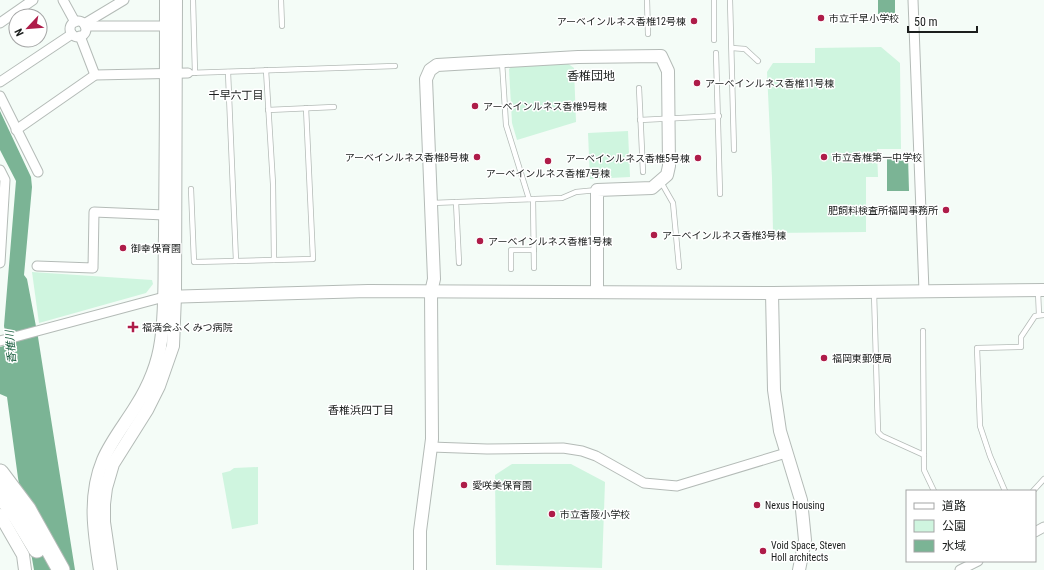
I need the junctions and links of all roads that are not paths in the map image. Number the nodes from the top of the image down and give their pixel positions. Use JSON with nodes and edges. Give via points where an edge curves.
{"nodes":[{"id":1,"x":33,"y":0,"type":"edge"},
{"id":2,"x":63,"y":0,"type":"edge"},
{"id":3,"x":124,"y":0,"type":"edge"},
{"id":4,"x":166,"y":0,"type":"edge"},
{"id":5,"x":176,"y":0,"type":"edge"},
{"id":6,"x":193,"y":0,"type":"edge"},
{"id":7,"x":281,"y":0,"type":"edge"},
{"id":8,"x":647,"y":0,"type":"edge"},
{"id":9,"x":714,"y":0,"type":"edge"},
{"id":10,"x":730,"y":0,"type":"edge"},
{"id":11,"x":913,"y":0,"type":"edge"},
{"id":12,"x":0,"y":23,"type":"edge"},
{"id":13,"x":81,"y":24,"type":"junction"},
{"id":14,"x":166,"y":26,"type":"junction"},
{"id":15,"x":282,"y":26,"type":"dead end"},
{"id":16,"x":648,"y":34,"type":"dead end"},
{"id":17,"x":76,"y":35,"type":"junction"},
{"id":18,"x":714,"y":40,"type":"dead end"},
{"id":19,"x":732,"y":48,"type":"junction"},
{"id":20,"x":716,"y":53,"type":"dead end"},
{"id":21,"x":502,"y":61,"type":"junction"},
{"id":22,"x":758,"y":61,"type":"dead end"},
{"id":23,"x":395,"y":66,"type":"dead end"},
{"id":24,"x":266,"y":70,"type":"junction"},
{"id":25,"x":228,"y":72,"type":"junction"},
{"id":26,"x":192,"y":73,"type":"junction"},
{"id":27,"x":170,"y":74,"type":"junction"},
{"id":28,"x":95,"y":75,"type":"junction"},
{"id":29,"x":0,"y":82,"type":"edge"},
{"id":30,"x":639,"y":88,"type":"dead end"},
{"id":31,"x":0,"y":96,"type":"edge"},
{"id":32,"x":334,"y":107,"type":"dead end"},
{"id":33,"x":306,"y":108,"type":"junction"},
{"id":34,"x":268,"y":110,"type":"junction"},
{"id":35,"x":719,"y":116,"type":"junction"},
{"id":36,"x":668,"y":119,"type":"junction"},
{"id":37,"x":640,"y":120,"type":"junction"},
{"id":38,"x":16,"y":130,"type":"junction"},
{"id":39,"x":734,"y":150,"type":"dead end"},
{"id":40,"x":0,"y":170,"type":"edge"},
{"id":41,"x":38,"y":172,"type":"dead end"},
{"id":42,"x":643,"y":172,"type":"dead end"},
{"id":43,"x":661,"y":182,"type":"junction"},
{"id":44,"x":191,"y":189,"type":"dead end"},
{"id":45,"x":597,"y":190,"type":"junction"},
{"id":46,"x":720,"y":194,"type":"dead end"},
{"id":47,"x":530,"y":199,"type":"junction"},
{"id":48,"x":456,"y":202,"type":"junction"},
{"id":49,"x":431,"y":203,"type":"junction"},
{"id":50,"x":165,"y":215,"type":"junction"},
{"id":51,"x":534,"y":250,"type":"junction"},
{"id":52,"x":274,"y":260,"type":"junction"},
{"id":53,"x":0,"y":261,"type":"edge"},
{"id":54,"x":236,"y":261,"type":"junction"},
{"id":55,"x":459,"y":262,"type":"dead end"},
{"id":56,"x":37,"y":266,"type":"dead end"},
{"id":57,"x":680,"y":267,"type":"dead end"},
{"id":58,"x":534,"y":268,"type":"dead end"},
{"id":59,"x":511,"y":269,"type":"dead end"},
{"id":60,"x":1041,"y":290,"type":"edge"},
{"id":61,"x":431,"y":292,"type":"junction"},
{"id":62,"x":597,"y":292,"type":"junction"},
{"id":63,"x":874,"y":292,"type":"junction"},
{"id":64,"x":924,"y":292,"type":"junction"},
{"id":65,"x":772,"y":293,"type":"junction"},
{"id":66,"x":170,"y":296,"type":"junction"},
{"id":67,"x":1041,"y":315,"type":"edge"},
{"id":68,"x":923,"y":331,"type":"dead end"},
{"id":69,"x":0,"y":341,"type":"edge"},
{"id":70,"x":431,"y":447,"type":"junction"},
{"id":71,"x":786,"y":453,"type":"junction"},
{"id":72,"x":924,"y":455,"type":"junction"},
{"id":73,"x":0,"y":473,"type":"edge"},
{"id":74,"x":1044,"y":480,"type":"edge"},
{"id":75,"x":934,"y":490,"type":"edge"},
{"id":76,"x":1005,"y":490,"type":"edge"},
{"id":77,"x":1034,"y":490,"type":"edge"},
{"id":78,"x":0,"y":494,"type":"edge"},
{"id":79,"x":0,"y":515,"type":"edge"},
{"id":80,"x":976,"y":562,"type":"edge"},
{"id":81,"x":25,"y":570,"type":"edge"},
{"id":82,"x":49,"y":570,"type":"edge"},
{"id":83,"x":61,"y":570,"type":"edge"},
{"id":84,"x":100,"y":570,"type":"edge"},
{"id":85,"x":112,"y":570,"type":"edge"},
{"id":86,"x":420,"y":570,"type":"edge"},
{"id":87,"x":799,"y":570,"type":"edge"},
{"id":88,"x":960,"y":570,"type":"edge"}],
"edges":[{"from":1,"to":12,"type":"street"},
{"from":2,"to":13,"type":"street"},
{"from":3,"to":13,"type":"street"},
{"from":4,"to":14,"type":"street"},
{"from":5,"to":27,"type":"street"},
{"from":6,"to":26,"type":"lane"},
{"from":7,"to":15,"type":"lane"},
{"from":8,"to":16,"type":"lane"},
{"from":9,"to":18,"type":"lane"},
{"from":10,"to":19,"type":"lane"},
{"from":11,"to":64,"type":"street"},
{"from":13,"to":14,"type":"street"},
{"from":13,"to":17,"type":"street","via":[[84,33]]},
{"from":13,"to":17,"type":"street","via":[[70,27]]},
{"from":14,"to":27,"type":"street"},
{"from":17,"to":28,"type":"street"},
{"from":17,"to":29,"type":"street"},
{"from":19,"to":22,"type":"lane","via":[[745,49]]},
{"from":19,"to":39,"type":"lane"},
{"from":20,"to":35,"type":"lane"},
{"from":21,"to":36,"type":"street","via":[[661,56],[668,71]]},
{"from":21,"to":47,"type":"lane","via":[[506,125]]},
{"from":21,"to":49,"type":"street","via":[[437,65],[430,70],[426,79]]},
{"from":23,"to":24,"type":"lane"},
{"from":24,"to":25,"type":"lane"},
{"from":24,"to":34,"type":"lane"},
{"from":25,"to":26,"type":"lane"},
{"from":25,"to":54,"type":"lane"},
{"from":26,"to":27,"type":"street"},
{"from":27,"to":28,"type":"street"},
{"from":27,"to":50,"type":"street"},
{"from":27,"to":66,"type":"street"},
{"from":28,"to":38,"type":"street"},
{"from":30,"to":37,"type":"lane"},
{"from":31,"to":38,"type":"street"},
{"from":32,"to":33,"type":"lane"},
{"from":33,"to":34,"type":"lane"},
{"from":33,"to":52,"type":"lane","via":[[313,259]]},
{"from":34,"to":52,"type":"lane","via":[[273,184]]},
{"from":35,"to":36,"type":"lane"},
{"from":35,"to":46,"type":"lane"},
{"from":36,"to":37,"type":"lane"},
{"from":36,"to":43,"type":"street","via":[[669,166],[667,175]]},
{"from":37,"to":42,"type":"lane"},
{"from":38,"to":41,"type":"street"},
{"from":40,"to":53,"type":"street","via":[[5,180]]},
{"from":43,"to":45,"type":"street","via":[[652,188]]},
{"from":43,"to":57,"type":"lane","via":[[673,203]]},
{"from":44,"to":54,"type":"lane","via":[[194,262]]},
{"from":45,"to":47,"type":"lane","via":[[576,192],[562,198]]},
{"from":45,"to":62,"type":"street"},
{"from":47,"to":48,"type":"lane"},
{"from":47,"to":51,"type":"lane"},
{"from":48,"to":49,"type":"lane"},
{"from":48,"to":55,"type":"lane"},
{"from":49,"to":61,"type":"street","via":[[434,279]]},
{"from":50,"to":56,"type":"street","via":[[94,212],[93,268]]},
{"from":50,"to":66,"type":"street"},
{"from":51,"to":58,"type":"lane"},
{"from":51,"to":59,"type":"lane","via":[[511,250]]},
{"from":52,"to":54,"type":"lane"},
{"from":60,"to":64,"type":"street"},
{"from":60,"to":67,"type":"lane"},
{"from":61,"to":62,"type":"street"},
{"from":61,"to":66,"type":"street"},
{"from":61,"to":70,"type":"street"},
{"from":62,"to":65,"type":"street"},
{"from":63,"to":64,"type":"street"},
{"from":63,"to":65,"type":"street"},
{"from":63,"to":72,"type":"lane","via":[[878,432]]},
{"from":65,"to":71,"type":"street","via":[[774,390]]},
{"from":66,"to":69,"type":"street"},
{"from":66,"to":84,"type":"street","via":[[161,342],[149,381],[103,460],[95,485],[93,522]]},
{"from":66,"to":85,"type":"street","via":[[173,346],[162,379],[147,410],[113,464],[106,488],[104,522]]},
{"from":67,"to":76,"type":"lane","via":[[1035,316],[1021,337],[1021,347],[977,348],[980,426]]},
{"from":68,"to":72,"type":"lane"},
{"from":70,"to":71,"type":"street","via":[[563,448],[582,451],[644,483],[660,486],[677,486]]},
{"from":70,"to":86,"type":"street","via":[[420,531]]},
{"from":71,"to":87,"type":"street","via":[[801,500],[805,540]]},
{"from":72,"to":75,"type":"lane","via":[[924,470]]},
{"from":73,"to":83,"type":"highway","via":[[27,509]]},
{"from":74,"to":77,"type":"lane"},
{"from":78,"to":82,"type":"highway","via":[[17,516]]},
{"from":79,"to":81,"type":"street","via":[[23,555]]},
{"from":80,"to":88,"type":"street"}]}
